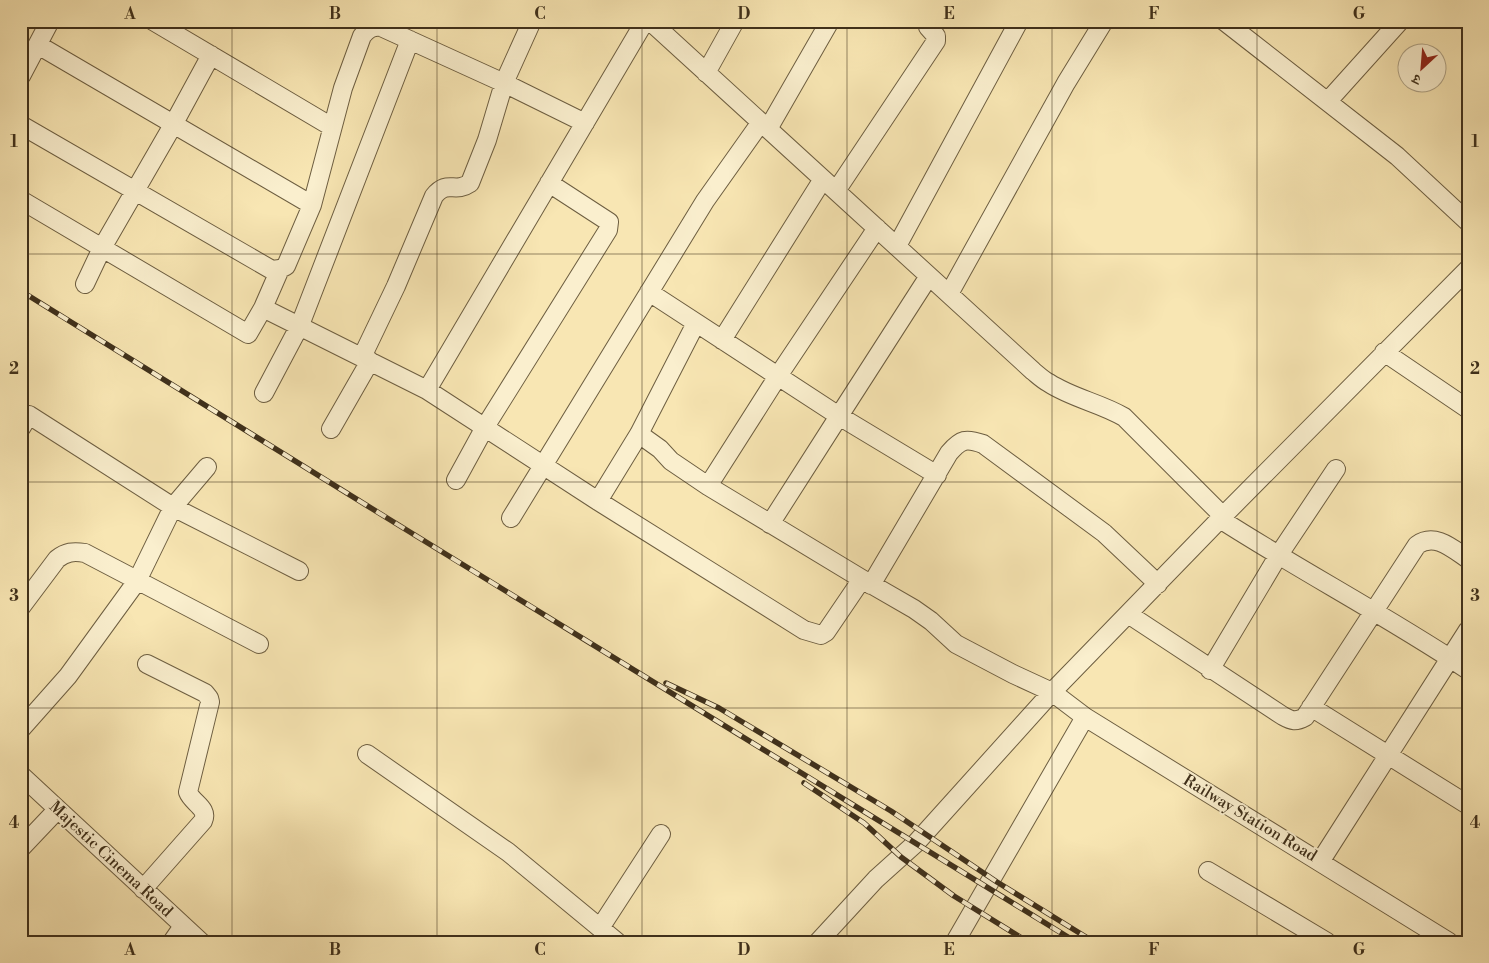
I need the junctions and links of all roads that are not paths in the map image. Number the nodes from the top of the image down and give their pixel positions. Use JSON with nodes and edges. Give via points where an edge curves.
{"nodes":[{"id":1,"x":50,"y":21,"type":"edge"},
{"id":2,"x":154,"y":21,"type":"edge"},
{"id":3,"x":532,"y":21,"type":"edge"},
{"id":4,"x":645,"y":21,"type":"edge"},
{"id":5,"x":650,"y":21,"type":"edge"},
{"id":6,"x":736,"y":21,"type":"edge"},
{"id":7,"x":830,"y":21,"type":"edge"},
{"id":8,"x":927,"y":21,"type":"edge"},
{"id":9,"x":1020,"y":21,"type":"edge"},
{"id":10,"x":1104,"y":21,"type":"edge"},
{"id":11,"x":1224,"y":21,"type":"edge"},
{"id":12,"x":1400,"y":21,"type":"edge"},
{"id":13,"x":410,"y":40,"type":"junction"},
{"id":14,"x":38,"y":45,"type":"junction"},
{"id":15,"x":211,"y":55,"type":"junction"},
{"id":16,"x":706,"y":73,"type":"junction"},
{"id":17,"x":21,"y":76,"type":"edge"},
{"id":18,"x":504,"y":83,"type":"junction"},
{"id":19,"x":1328,"y":101,"type":"junction"},
{"id":20,"x":585,"y":123,"type":"junction"},
{"id":21,"x":21,"y":125,"type":"edge"},
{"id":22,"x":173,"y":125,"type":"junction"},
{"id":23,"x":764,"y":125,"type":"junction"},
{"id":24,"x":332,"y":127,"type":"junction"},
{"id":25,"x":549,"y":183,"type":"junction"},
{"id":26,"x":829,"y":185,"type":"junction"},
{"id":27,"x":135,"y":190,"type":"junction"},
{"id":28,"x":21,"y":200,"type":"edge"},
{"id":29,"x":312,"y":205,"type":"junction"},
{"id":30,"x":1468,"y":222,"type":"edge"},
{"id":31,"x":877,"y":228,"type":"junction"},
{"id":32,"x":897,"y":246,"type":"junction"},
{"id":33,"x":102,"y":248,"type":"junction"},
{"id":34,"x":280,"y":269,"type":"junction"},
{"id":35,"x":1468,"y":269,"type":"edge"},
{"id":36,"x":929,"y":276,"type":"junction"},
{"id":37,"x":1468,"y":282,"type":"edge"},
{"id":38,"x":85,"y":284,"type":"dead end"},
{"id":39,"x":649,"y":292,"type":"junction"},
{"id":40,"x":949,"y":294,"type":"junction"},
{"id":41,"x":263,"y":308,"type":"junction"},
{"id":42,"x":696,"y":323,"type":"junction"},
{"id":43,"x":300,"y":324,"type":"junction"},
{"id":44,"x":722,"y":340,"type":"junction"},
{"id":45,"x":1388,"y":356,"type":"junction"},
{"id":46,"x":366,"y":359,"type":"junction"},
{"id":47,"x":778,"y":376,"type":"junction"},
{"id":48,"x":427,"y":390,"type":"junction"},
{"id":49,"x":264,"y":393,"type":"dead end"},
{"id":50,"x":1468,"y":409,"type":"edge"},
{"id":51,"x":839,"y":416,"type":"junction"},
{"id":52,"x":24,"y":417,"type":"edge"},
{"id":53,"x":485,"y":427,"type":"junction"},
{"id":54,"x":331,"y":429,"type":"dead end"},
{"id":55,"x":639,"y":434,"type":"junction"},
{"id":56,"x":543,"y":464,"type":"junction"},
{"id":57,"x":207,"y":467,"type":"dead end"},
{"id":58,"x":1336,"y":469,"type":"dead end"},
{"id":59,"x":937,"y":475,"type":"junction"},
{"id":60,"x":456,"y":480,"type":"dead end"},
{"id":61,"x":708,"y":486,"type":"junction"},
{"id":62,"x":598,"y":501,"type":"junction"},
{"id":63,"x":173,"y":507,"type":"junction"},
{"id":64,"x":511,"y":518,"type":"dead end"},
{"id":65,"x":1223,"y":520,"type":"junction"},
{"id":66,"x":770,"y":524,"type":"junction"},
{"id":67,"x":1278,"y":556,"type":"junction"},
{"id":68,"x":1468,"y":559,"type":"edge"},
{"id":69,"x":299,"y":571,"type":"dead end"},
{"id":70,"x":137,"y":581,"type":"junction"},
{"id":71,"x":866,"y":582,"type":"junction"},
{"id":72,"x":1158,"y":584,"type":"junction"},
{"id":73,"x":21,"y":607,"type":"edge"},
{"id":74,"x":1374,"y":611,"type":"junction"},
{"id":75,"x":1132,"y":617,"type":"junction"},
{"id":76,"x":1468,"y":630,"type":"edge"},
{"id":77,"x":259,"y":644,"type":"dead end"},
{"id":78,"x":1451,"y":659,"type":"junction"},
{"id":79,"x":147,"y":664,"type":"dead end"},
{"id":80,"x":1210,"y":670,"type":"junction"},
{"id":81,"x":1468,"y":670,"type":"edge"},
{"id":82,"x":1056,"y":695,"type":"junction"},
{"id":83,"x":1311,"y":707,"type":"junction"},
{"id":84,"x":1085,"y":717,"type":"junction"},
{"id":85,"x":21,"y":729,"type":"edge"},
{"id":86,"x":367,"y":754,"type":"dead end"},
{"id":87,"x":1389,"y":755,"type":"junction"},
{"id":88,"x":21,"y":775,"type":"edge"},
{"id":89,"x":1468,"y":805,"type":"edge"},
{"id":90,"x":57,"y":810,"type":"junction"},
{"id":91,"x":661,"y":834,"type":"dead end"},
{"id":92,"x":21,"y":848,"type":"edge"},
{"id":93,"x":1320,"y":862,"type":"junction"},
{"id":94,"x":1208,"y":871,"type":"dead end"},
{"id":95,"x":143,"y":889,"type":"junction"},
{"id":96,"x":183,"y":926,"type":"junction"},
{"id":97,"x":600,"y":928,"type":"junction"},
{"id":98,"x":172,"y":942,"type":"edge"},
{"id":99,"x":201,"y":942,"type":"edge"},
{"id":100,"x":617,"y":942,"type":"edge"},
{"id":101,"x":818,"y":942,"type":"edge"},
{"id":102,"x":829,"y":942,"type":"edge"},
{"id":103,"x":955,"y":942,"type":"edge"},
{"id":104,"x":1326,"y":942,"type":"edge"},
{"id":105,"x":1450,"y":942,"type":"edge"}],
"edges":[{"from":1,"to":14,"type":"street"},
{"from":2,"to":15,"type":"street"},
{"from":3,"to":18,"type":"street"},
{"from":4,"to":20,"type":"street"},
{"from":5,"to":16,"type":"street"},
{"from":6,"to":16,"type":"street"},
{"from":7,"to":23,"type":"street"},
{"from":8,"to":26,"type":"street","via":[[936,41]]},
{"from":9,"to":32,"type":"street"},
{"from":10,"to":40,"type":"street"},
{"from":11,"to":19,"type":"street"},
{"from":12,"to":19,"type":"street"},
{"from":13,"to":18,"type":"street"},
{"from":13,"to":24,"type":"street","via":[[381,27],[374,27],[362,36],[342,88]]},
{"from":13,"to":43,"type":"street"},
{"from":14,"to":17,"type":"street"},
{"from":14,"to":22,"type":"street"},
{"from":15,"to":22,"type":"street"},
{"from":15,"to":24,"type":"street"},
{"from":16,"to":23,"type":"street"},
{"from":18,"to":20,"type":"street"},
{"from":18,"to":46,"type":"street","via":[[470,183],[458,189],[446,186],[434,196]]},
{"from":19,"to":30,"type":"street","via":[[1397,156]]},
{"from":20,"to":25,"type":"street"},
{"from":21,"to":27,"type":"street"},
{"from":22,"to":27,"type":"street"},
{"from":22,"to":29,"type":"street"},
{"from":23,"to":26,"type":"street"},
{"from":23,"to":39,"type":"street","via":[[705,201]]},
{"from":24,"to":29,"type":"street"},
{"from":25,"to":48,"type":"street"},
{"from":25,"to":53,"type":"street","via":[[609,222],[609,226]]},
{"from":26,"to":31,"type":"street"},
{"from":26,"to":44,"type":"street"},
{"from":27,"to":33,"type":"street"},
{"from":27,"to":34,"type":"street","via":[[272,270]]},
{"from":28,"to":33,"type":"street"},
{"from":29,"to":34,"type":"street","via":[[286,266]]},
{"from":31,"to":32,"type":"street"},
{"from":31,"to":47,"type":"street"},
{"from":32,"to":36,"type":"street"},
{"from":33,"to":38,"type":"street"},
{"from":33,"to":41,"type":"street","via":[[248,334]]},
{"from":34,"to":41,"type":"street"},
{"from":35,"to":45,"type":"street"},
{"from":36,"to":40,"type":"street"},
{"from":36,"to":51,"type":"street"},
{"from":37,"to":45,"type":"street"},
{"from":39,"to":42,"type":"street"},
{"from":39,"to":56,"type":"street"},
{"from":40,"to":65,"type":"street","via":[[1048,383],[1124,417]]},
{"from":41,"to":43,"type":"street"},
{"from":42,"to":44,"type":"street"},
{"from":42,"to":55,"type":"street"},
{"from":43,"to":46,"type":"street"},
{"from":43,"to":49,"type":"street"},
{"from":44,"to":47,"type":"street"},
{"from":45,"to":50,"type":"street"},
{"from":45,"to":65,"type":"street"},
{"from":46,"to":48,"type":"street"},
{"from":46,"to":54,"type":"street"},
{"from":47,"to":51,"type":"street"},
{"from":47,"to":61,"type":"street"},
{"from":48,"to":53,"type":"street"},
{"from":51,"to":59,"type":"street"},
{"from":51,"to":66,"type":"street"},
{"from":52,"to":63,"type":"street"},
{"from":53,"to":56,"type":"street"},
{"from":53,"to":60,"type":"street"},
{"from":55,"to":61,"type":"street","name":"Railway Station Road"},
{"from":55,"to":62,"type":"street"},
{"from":56,"to":62,"type":"street"},
{"from":56,"to":64,"type":"street"},
{"from":57,"to":63,"type":"street"},
{"from":58,"to":67,"type":"street"},
{"from":59,"to":71,"type":"street"},
{"from":59,"to":72,"type":"street","via":[[957,444],[972,440],[983,444],[1104,533]]},
{"from":61,"to":66,"type":"street","name":"Railway Station Road"},
{"from":62,"to":71,"type":"street","via":[[813,634],[826,632]]},
{"from":63,"to":69,"type":"street"},
{"from":63,"to":70,"type":"street"},
{"from":65,"to":67,"type":"street"},
{"from":65,"to":72,"type":"street"},
{"from":65,"to":75,"type":"street"},
{"from":66,"to":71,"type":"street","name":"Railway Station Road"},
{"from":67,"to":74,"type":"street"},
{"from":67,"to":80,"type":"street"},
{"from":68,"to":74,"type":"street","via":[[1445,544],[1423,541]]},
{"from":70,"to":73,"type":"street","via":[[74,551],[57,559]]},
{"from":70,"to":77,"type":"street"},
{"from":70,"to":85,"type":"street","via":[[68,676]]},
{"from":71,"to":82,"type":"street","name":"Railway Station Road","via":[[914,609],[969,652]]},
{"from":72,"to":75,"type":"street"},
{"from":74,"to":78,"type":"street"},
{"from":74,"to":83,"type":"street"},
{"from":75,"to":80,"type":"street"},
{"from":75,"to":82,"type":"street"},
{"from":76,"to":78,"type":"street"},
{"from":78,"to":81,"type":"street"},
{"from":78,"to":87,"type":"street"},
{"from":79,"to":95,"type":"street","via":[[205,693],[210,702],[188,792],[206,816]]},
{"from":80,"to":83,"type":"street","via":[[1290,720],[1298,721],[1305,717]]},
{"from":82,"to":84,"type":"street","name":"Railway Station Road"},
{"from":82,"to":101,"type":"street"},
{"from":82,"to":102,"type":"street","via":[[962,806],[885,881]]},
{"from":83,"to":87,"type":"street"},
{"from":84,"to":93,"type":"street","name":"Railway Station Road"},
{"from":84,"to":103,"type":"street"},
{"from":86,"to":97,"type":"street","via":[[508,852]]},
{"from":87,"to":89,"type":"street"},
{"from":87,"to":93,"type":"street"},
{"from":88,"to":90,"type":"street","name":"Majestic Cinema Road"},
{"from":90,"to":92,"type":"street"},
{"from":90,"to":95,"type":"street","name":"Majestic Cinema Road"},
{"from":91,"to":97,"type":"street"},
{"from":93,"to":105,"type":"street","name":"Railway Station Road"},
{"from":94,"to":104,"type":"street"},
{"from":95,"to":96,"type":"street","name":"Majestic Cinema Road"},
{"from":96,"to":98,"type":"street"},
{"from":96,"to":99,"type":"street","name":"Majestic Cinema Road"},
{"from":97,"to":100,"type":"street"}]}
